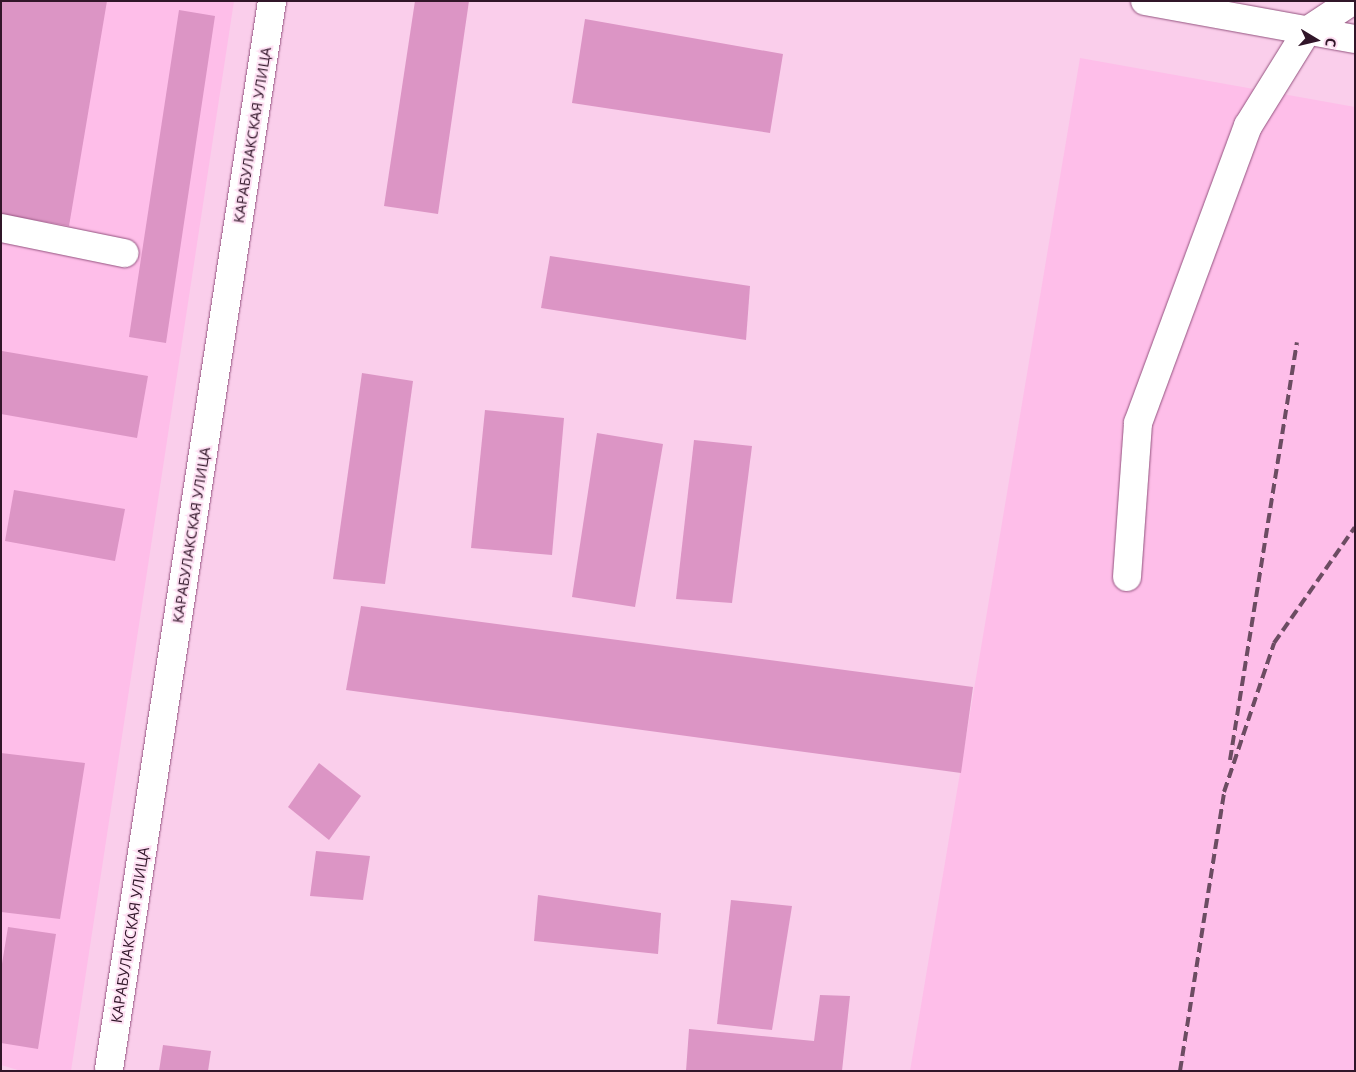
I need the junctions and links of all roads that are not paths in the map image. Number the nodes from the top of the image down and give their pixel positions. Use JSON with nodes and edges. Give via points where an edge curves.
{"nodes":[{"id":1,"x":272,"y":1,"type":"edge"},
{"id":2,"x":1144,"y":1,"type":"edge"},
{"id":3,"x":1352,"y":1,"type":"edge"},
{"id":4,"x":1307,"y":31,"type":"junction"},
{"id":5,"x":1355,"y":39,"type":"edge"},
{"id":6,"x":1,"y":228,"type":"edge"},
{"id":7,"x":124,"y":253,"type":"dead end"},
{"id":8,"x":1127,"y":578,"type":"dead end"},
{"id":9,"x":109,"y":1069,"type":"dead end"}],
"edges":[{"from":1,"to":9,"type":"street","name":"КАРАБУЛАКСКАЯ УЛИЦА"},
{"from":2,"to":4,"type":"street"},
{"from":3,"to":4,"type":"street"},
{"from":4,"to":5,"type":"street"},
{"from":4,"to":8,"type":"street","via":[[1248,126],[1177,322],[1150,385],[1138,423]]},
{"from":6,"to":7,"type":"street"}]}
